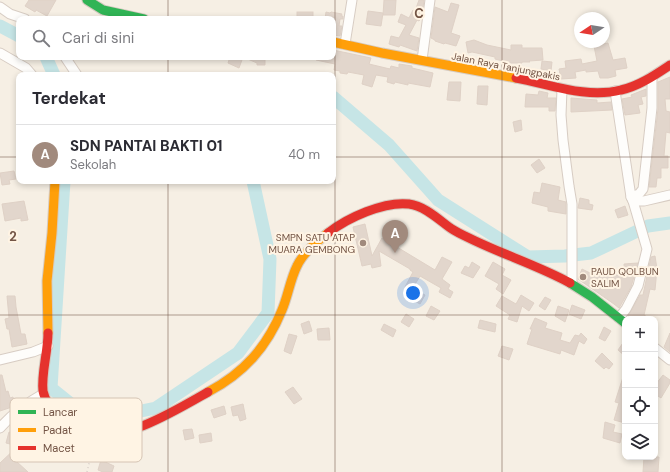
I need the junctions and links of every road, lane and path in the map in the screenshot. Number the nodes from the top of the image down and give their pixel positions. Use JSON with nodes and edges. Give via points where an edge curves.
{"nodes":[{"id":1,"x":87,"y":0,"type":"edge"},
{"id":2,"x":352,"y":0,"type":"edge"},
{"id":3,"x":430,"y":0,"type":"edge"},
{"id":4,"x":0,"y":7,"type":"edge"},
{"id":5,"x":16,"y":16,"type":"edge"},
{"id":6,"x":130,"y":16,"type":"edge"},
{"id":7,"x":336,"y":42,"type":"edge"},
{"id":8,"x":345,"y":44,"type":"junction"},
{"id":9,"x":0,"y":53,"type":"edge"},
{"id":10,"x":67,"y":60,"type":"edge"},
{"id":11,"x":422,"y":60,"type":"junction"},
{"id":12,"x":670,"y":65,"type":"edge"},
{"id":13,"x":29,"y":72,"type":"edge"},
{"id":14,"x":75,"y":72,"type":"edge"},
{"id":15,"x":652,"y":78,"type":"junction"},
{"id":16,"x":562,"y":89,"type":"junction"},
{"id":17,"x":615,"y":91,"type":"junction"},
{"id":18,"x":55,"y":184,"type":"edge"},
{"id":19,"x":670,"y":195,"type":"edge"},
{"id":20,"x":632,"y":199,"type":"junction"},
{"id":21,"x":572,"y":284,"type":"junction"},
{"id":22,"x":624,"y":316,"type":"edge"},
{"id":23,"x":622,"y":321,"type":"edge"},
{"id":24,"x":48,"y":346,"type":"junction"},
{"id":25,"x":658,"y":350,"type":"edge"},
{"id":26,"x":0,"y":360,"type":"edge"},
{"id":27,"x":670,"y":360,"type":"edge"},
{"id":28,"x":43,"y":394,"type":"junction"},
{"id":29,"x":37,"y":398,"type":"edge"},
{"id":30,"x":45,"y":398,"type":"edge"},
{"id":31,"x":10,"y":418,"type":"edge"},
{"id":32,"x":142,"y":426,"type":"edge"},
{"id":33,"x":0,"y":428,"type":"edge"},
{"id":34,"x":90,"y":462,"type":"edge"},
{"id":35,"x":88,"y":472,"type":"edge"}],
"edges":[{"from":1,"to":6,"type":"street","via":[[103,10]]},
{"from":2,"to":8,"type":"street"},
{"from":3,"to":11,"type":"street"},
{"from":4,"to":5,"type":"street"},
{"from":7,"to":8,"type":"street","name":"Jalan Raya Tanjungpakis"},
{"from":8,"to":11,"type":"street","name":"Jalan Raya Tanjungpakis"},
{"from":9,"to":13,"type":"street"},
{"from":10,"to":14,"type":"street"},
{"from":11,"to":16,"type":"street","name":"Jalan Raya Tanjungpakis","via":[[524,79]]},
{"from":12,"to":15,"type":"street","name":"Jalan Raya Tanjungpakis"},
{"from":15,"to":17,"type":"street","name":"Jalan Raya Tanjungpakis"},
{"from":15,"to":20,"type":"street","via":[[652,108],[643,189]]},
{"from":16,"to":17,"type":"street","name":"Jalan Raya Tanjungpakis","via":[[604,93]]},
{"from":16,"to":21,"type":"street","via":[[563,140],[572,204]]},
{"from":17,"to":20,"type":"street"},
{"from":18,"to":24,"type":"street","via":[[47,280]]},
{"from":19,"to":20,"type":"street","via":[[644,201]]},
{"from":20,"to":22,"type":"street","via":[[647,249],[638,286]]},
{"from":21,"to":23,"type":"street"},
{"from":21,"to":32,"type":"street","via":[[454,229],[418,206],[409,204],[358,214],[330,231],[298,263],[272,331],[247,366],[223,384]]},
{"from":24,"to":26,"type":"street"},
{"from":24,"to":28,"type":"street"},
{"from":25,"to":27,"type":"street"},
{"from":28,"to":29,"type":"street"},
{"from":28,"to":30,"type":"street"},
{"from":31,"to":33,"type":"street"},
{"from":34,"to":35,"type":"path"}]}
